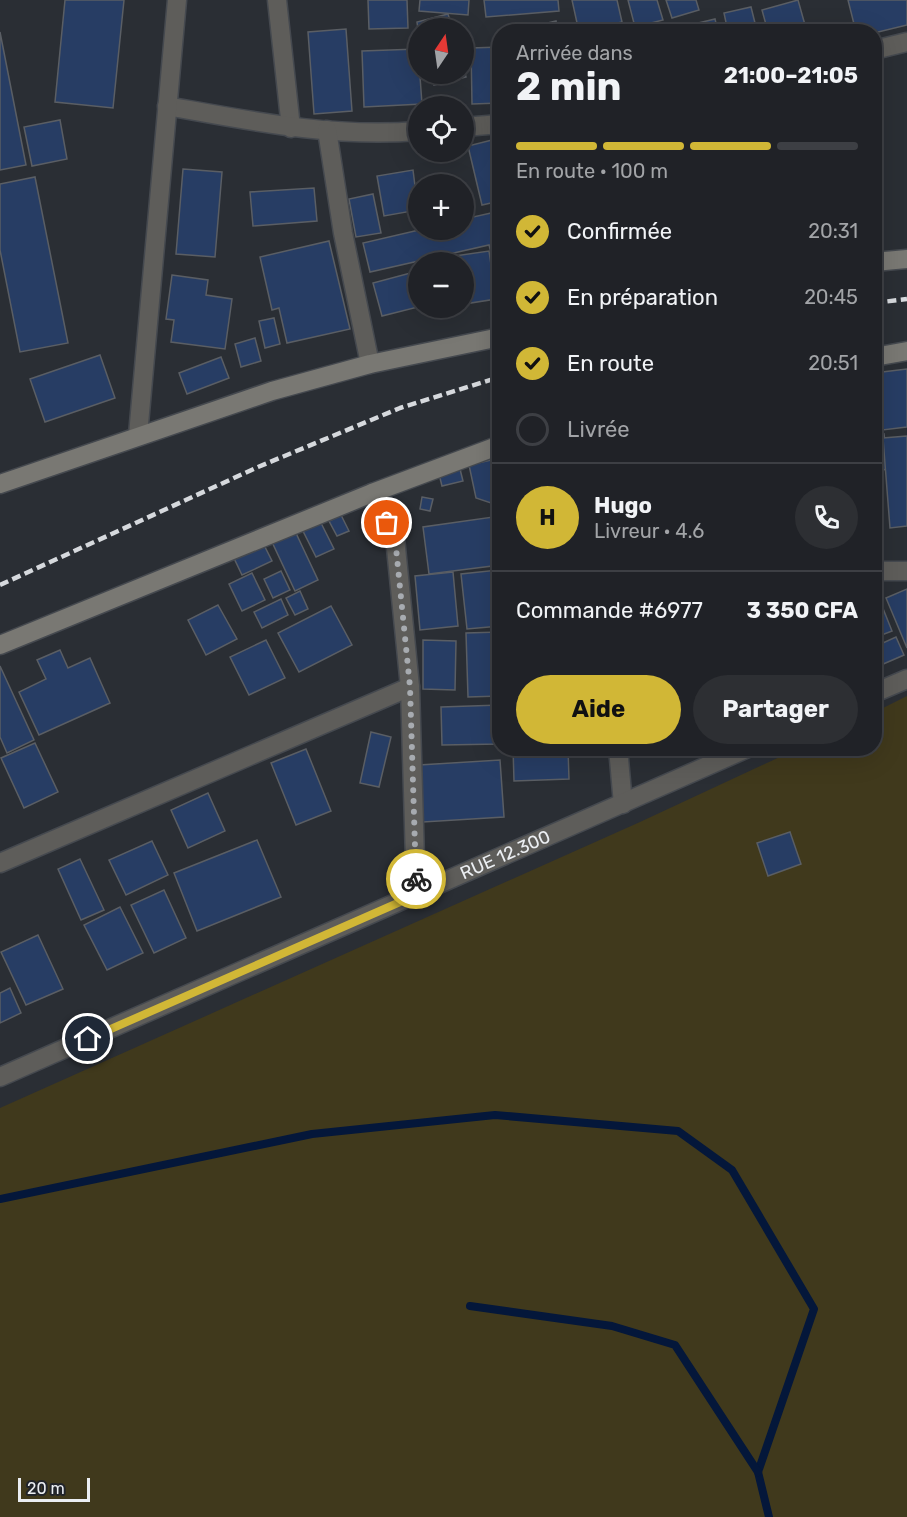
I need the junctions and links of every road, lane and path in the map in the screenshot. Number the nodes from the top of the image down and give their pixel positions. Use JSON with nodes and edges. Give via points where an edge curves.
{"nodes":[{"id":1,"x":177,"y":0,"type":"edge"},
{"id":2,"x":277,"y":0,"type":"edge"},
{"id":3,"x":907,"y":42,"type":"edge"},
{"id":4,"x":882,"y":48,"type":"edge"},
{"id":5,"x":167,"y":106,"type":"junction"},
{"id":6,"x":492,"y":125,"type":"edge"},
{"id":7,"x":474,"y":126,"type":"edge"},
{"id":8,"x":291,"y":128,"type":"junction"},
{"id":9,"x":327,"y":130,"type":"junction"},
{"id":10,"x":408,"y":132,"type":"edge"},
{"id":11,"x":907,"y":259,"type":"edge"},
{"id":12,"x":882,"y":261,"type":"edge"},
{"id":13,"x":492,"y":339,"type":"edge"},
{"id":14,"x":907,"y":351,"type":"edge"},
{"id":15,"x":882,"y":356,"type":"edge"},
{"id":16,"x":370,"y":364,"type":"junction"},
{"id":17,"x":138,"y":435,"type":"junction"},
{"id":18,"x":492,"y":449,"type":"edge"},
{"id":19,"x":0,"y":484,"type":"edge"},
{"id":20,"x":372,"y":493,"type":"junction"},
{"id":21,"x":882,"y":571,"type":"edge"},
{"id":22,"x":907,"y":571,"type":"edge"},
{"id":23,"x":0,"y":645,"type":"edge"},
{"id":24,"x":907,"y":679,"type":"edge"},
{"id":25,"x":410,"y":687,"type":"junction"},
{"id":26,"x":882,"y":690,"type":"edge"},
{"id":27,"x":619,"y":756,"type":"edge"},
{"id":28,"x":730,"y":756,"type":"edge"},
{"id":29,"x":622,"y":804,"type":"junction"},
{"id":30,"x":0,"y":863,"type":"edge"},
{"id":31,"x":416,"y":895,"type":"junction"},
{"id":32,"x":0,"y":1077,"type":"edge"}],
"edges":[{"from":1,"to":5,"type":"street"},
{"from":2,"to":8,"type":"street"},
{"from":3,"to":4,"type":"street"},
{"from":5,"to":8,"type":"street"},
{"from":5,"to":17,"type":"street"},
{"from":6,"to":7,"type":"street"},
{"from":8,"to":9,"type":"street"},
{"from":9,"to":10,"type":"street"},
{"from":9,"to":16,"type":"street"},
{"from":11,"to":12,"type":"main road"},
{"from":13,"to":16,"type":"main road"},
{"from":14,"to":15,"type":"main road"},
{"from":16,"to":17,"type":"main road"},
{"from":17,"to":19,"type":"main road"},
{"from":18,"to":20,"type":"main road"},
{"from":20,"to":23,"type":"main road"},
{"from":20,"to":25,"type":"street","via":[[395,538]]},
{"from":21,"to":22,"type":"street"},
{"from":24,"to":26,"type":"street"},
{"from":25,"to":30,"type":"street"},
{"from":25,"to":31,"type":"street"},
{"from":27,"to":29,"type":"street"},
{"from":28,"to":29,"type":"street","name":"RUE 12.300"},
{"from":29,"to":31,"type":"street","name":"RUE 12.300"},
{"from":31,"to":32,"type":"street","name":"RUE 12.300"}]}
